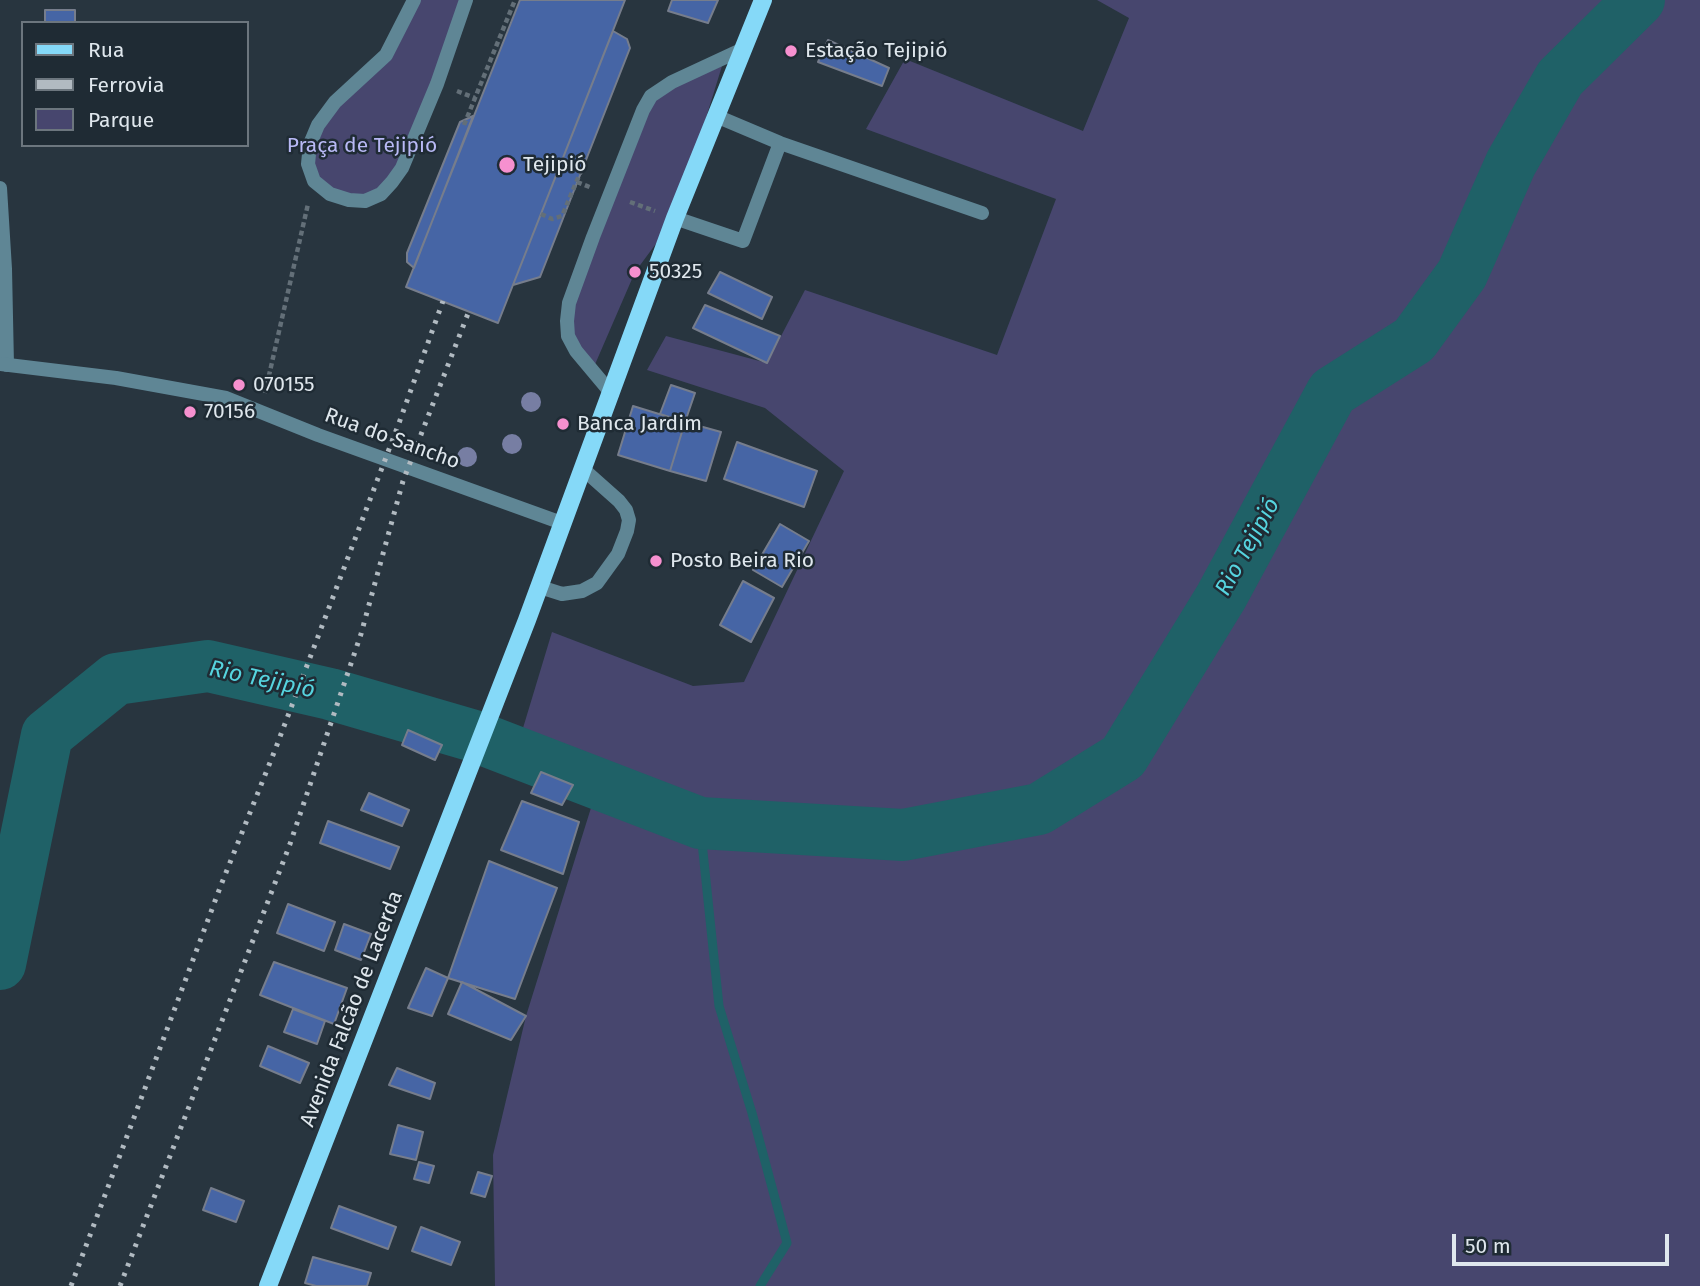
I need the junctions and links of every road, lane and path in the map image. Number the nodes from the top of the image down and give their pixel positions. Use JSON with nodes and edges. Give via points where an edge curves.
{"nodes":[{"id":1,"x":414,"y":0,"type":"edge"},
{"id":2,"x":466,"y":0,"type":"edge"},
{"id":3,"x":515,"y":0,"type":"edge"},
{"id":4,"x":762,"y":0,"type":"edge"},
{"id":5,"x":743,"y":49,"type":"junction"},
{"id":6,"x":716,"y":116,"type":"junction"},
{"id":7,"x":464,"y":125,"type":"dead end"},
{"id":8,"x":780,"y":143,"type":"junction"},
{"id":9,"x":581,"y":172,"type":"dead end"},
{"id":10,"x":314,"y":181,"type":"junction"},
{"id":11,"x":577,"y":182,"type":"junction"},
{"id":12,"x":0,"y":188,"type":"edge"},
{"id":13,"x":591,"y":188,"type":"dead end"},
{"id":14,"x":0,"y":194,"type":"edge"},
{"id":15,"x":610,"y":195,"type":"junction"},
{"id":16,"x":982,"y":213,"type":"dead end"},
{"id":17,"x":541,"y":214,"type":"dead end"},
{"id":18,"x":675,"y":218,"type":"junction"},
{"id":19,"x":3,"y":268,"type":"edge"},
{"id":20,"x":4,"y":365,"type":"edge"},
{"id":21,"x":612,"y":394,"type":"junction"},
{"id":22,"x":260,"y":411,"type":"junction"},
{"id":23,"x":583,"y":469,"type":"junction"},
{"id":24,"x":562,"y":523,"type":"junction"},
{"id":25,"x":540,"y":587,"type":"junction"},
{"id":26,"x":268,"y":1286,"type":"edge"}],
"edges":[{"from":1,"to":10,"type":"street","via":[[386,55],[335,102],[318,125],[308,164]]},
{"from":2,"to":10,"type":"street","via":[[437,84],[392,182],[365,201],[330,194]]},
{"from":3,"to":7,"type":"path"},
{"from":4,"to":5,"type":"main road","name":"Avenida Falcão de Lacerda"},
{"from":5,"to":6,"type":"main road","name":"Avenida Falcão de Lacerda"},
{"from":5,"to":15,"type":"street","via":[[651,96]]},
{"from":6,"to":8,"type":"street"},
{"from":6,"to":18,"type":"main road","name":"Avenida Falcão de Lacerda"},
{"from":8,"to":16,"type":"street"},
{"from":8,"to":18,"type":"street","via":[[743,241]]},
{"from":9,"to":11,"type":"path"},
{"from":10,"to":22,"type":"path"},
{"from":11,"to":13,"type":"path"},
{"from":11,"to":17,"type":"path","via":[[562,216],[552,219]]},
{"from":12,"to":14,"type":"street"},
{"from":14,"to":19,"type":"street"},
{"from":15,"to":18,"type":"path"},
{"from":15,"to":21,"type":"street","via":[[569,303],[567,321],[576,351]]},
{"from":18,"to":21,"type":"main road","name":"Avenida Falcão de Lacerda"},
{"from":19,"to":20,"type":"street"},
{"from":20,"to":22,"type":"street","name":"Rua do Sancho","via":[[190,390]]},
{"from":21,"to":23,"type":"main road","name":"Avenida Falcão de Lacerda"},
{"from":22,"to":24,"type":"street","name":"Rua do Sancho"},
{"from":23,"to":24,"type":"main road","name":"Avenida Falcão de Lacerda"},
{"from":23,"to":25,"type":"street","via":[[626,510],[627,531],[618,554],[597,583],[562,594]]},
{"from":24,"to":25,"type":"main road","name":"Avenida Falcão de Lacerda"},
{"from":25,"to":26,"type":"main road","name":"Avenida Falcão de Lacerda"}]}
